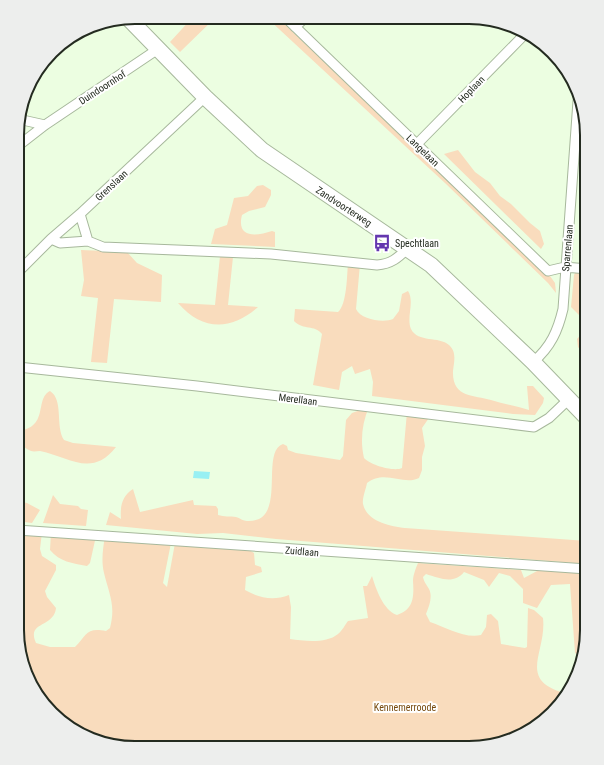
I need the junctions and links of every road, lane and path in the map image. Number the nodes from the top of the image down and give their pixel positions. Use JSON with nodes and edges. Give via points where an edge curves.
{"nodes":[{"id":1,"x":134,"y":24,"type":"edge"},
{"id":2,"x":292,"y":24,"type":"edge"},
{"id":3,"x":298,"y":24,"type":"edge"},
{"id":4,"x":295,"y":27,"type":"junction"},
{"id":5,"x":522,"y":37,"type":"edge"},
{"id":6,"x":158,"y":49,"type":"junction"},
{"id":7,"x":205,"y":97,"type":"junction"},
{"id":8,"x":577,"y":112,"type":"edge"},
{"id":9,"x":25,"y":121,"type":"edge"},
{"id":10,"x":45,"y":125,"type":"junction"},
{"id":11,"x":24,"y":141,"type":"edge"},
{"id":12,"x":417,"y":144,"type":"junction"},
{"id":13,"x":80,"y":214,"type":"junction"},
{"id":14,"x":50,"y":239,"type":"junction"},
{"id":15,"x":88,"y":241,"type":"junction"},
{"id":16,"x":408,"y":248,"type":"junction"},
{"id":17,"x":24,"y":266,"type":"edge"},
{"id":18,"x":565,"y":267,"type":"junction"},
{"id":19,"x":580,"y":268,"type":"edge"},
{"id":20,"x":533,"y":362,"type":"junction"},
{"id":21,"x":24,"y":368,"type":"edge"},
{"id":22,"x":569,"y":399,"type":"junction"},
{"id":23,"x":580,"y":411,"type":"edge"},
{"id":24,"x":24,"y":530,"type":"edge"},
{"id":25,"x":580,"y":569,"type":"edge"}],
"edges":[{"from":1,"to":6,"type":"main road","name":"Zandvoorterweg"},
{"from":2,"to":4,"type":"street","name":"Langelaan"},
{"from":3,"to":4,"type":"street"},
{"from":4,"to":12,"type":"street","name":"Langelaan"},
{"from":5,"to":12,"type":"street","name":"Hoplaan"},
{"from":6,"to":7,"type":"main road","name":"Zandvoorterweg"},
{"from":6,"to":10,"type":"street","name":"Duindoornhof"},
{"from":7,"to":13,"type":"street","name":"Grenslaan"},
{"from":7,"to":16,"type":"main road","name":"Zandvoorterweg","via":[[273,158]]},
{"from":8,"to":18,"type":"street","name":"Sparrenlaan"},
{"from":9,"to":10,"type":"street"},
{"from":10,"to":11,"type":"street","name":"Duindoornhof"},
{"from":12,"to":18,"type":"street","name":"Langelaan","via":[[548,271]]},
{"from":13,"to":14,"type":"street","name":"Grenslaan"},
{"from":13,"to":15,"type":"street"},
{"from":14,"to":15,"type":"street","via":[[60,243]]},
{"from":14,"to":17,"type":"street","name":"Grenslaan"},
{"from":15,"to":16,"type":"street","via":[[103,247],[271,254],[377,266],[389,264]]},
{"from":16,"to":20,"type":"main road","name":"Zandvoorterweg","via":[[442,275]]},
{"from":18,"to":19,"type":"street"},
{"from":18,"to":20,"type":"street","name":"Sparrenlaan","via":[[563,309],[558,331]]},
{"from":20,"to":22,"type":"main road","name":"Zandvoorterweg"},
{"from":21,"to":22,"type":"street","name":"Merellaan","via":[[534,427],[549,418]]},
{"from":22,"to":23,"type":"main road","name":"Zandvoorterweg"},
{"from":24,"to":25,"type":"street","name":"Zuidlaan"}]}
